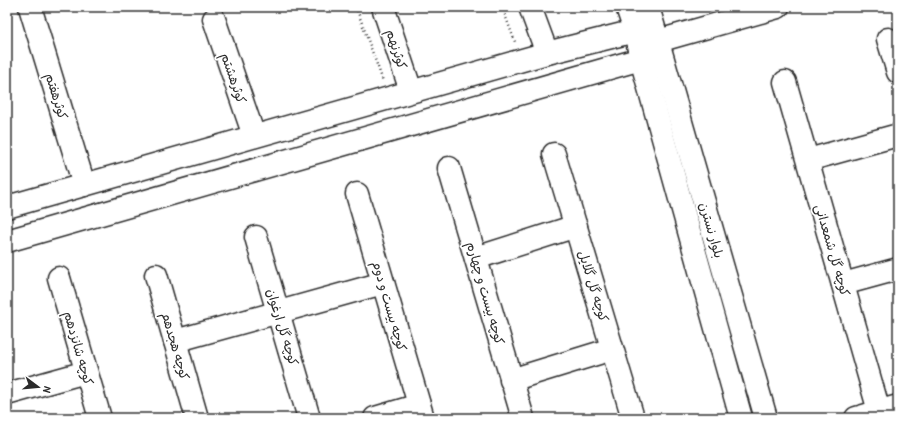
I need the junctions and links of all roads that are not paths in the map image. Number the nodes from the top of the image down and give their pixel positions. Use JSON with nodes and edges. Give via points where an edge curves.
{"nodes":[{"id":1,"x":30,"y":7,"type":"edge"},
{"id":2,"x":384,"y":7,"type":"edge"},
{"id":3,"x":530,"y":7,"type":"edge"},
{"id":4,"x":627,"y":7,"type":"edge"},
{"id":5,"x":648,"y":7,"type":"edge"},
{"id":6,"x":778,"y":7,"type":"edge"},
{"id":7,"x":214,"y":19,"type":"dead end"},
{"id":8,"x":635,"y":31,"type":"junction"},
{"id":9,"x":888,"y":39,"type":"dead end"},
{"id":10,"x":658,"y":41,"type":"junction"},
{"id":11,"x":547,"y":53,"type":"junction"},
{"id":12,"x":641,"y":59,"type":"junction"},
{"id":13,"x":898,"y":72,"type":"edge"},
{"id":14,"x":785,"y":82,"type":"dead end"},
{"id":15,"x":411,"y":92,"type":"junction"},
{"id":16,"x":898,"y":135,"type":"edge"},
{"id":17,"x":254,"y":136,"type":"junction"},
{"id":18,"x":554,"y":154,"type":"dead end"},
{"id":19,"x":808,"y":160,"type":"junction"},
{"id":20,"x":450,"y":168,"type":"dead end"},
{"id":21,"x":84,"y":185,"type":"junction"},
{"id":22,"x":357,"y":194,"type":"dead end"},
{"id":23,"x":7,"y":207,"type":"edge"},
{"id":24,"x":576,"y":226,"type":"junction"},
{"id":25,"x":256,"y":236,"type":"dead end"},
{"id":26,"x":7,"y":241,"type":"edge"},
{"id":27,"x":476,"y":258,"type":"junction"},
{"id":28,"x":898,"y":269,"type":"edge"},
{"id":29,"x":156,"y":275,"type":"dead end"},
{"id":30,"x":59,"y":278,"type":"dead end"},
{"id":31,"x":383,"y":283,"type":"junction"},
{"id":32,"x":843,"y":284,"type":"junction"},
{"id":33,"x":278,"y":312,"type":"junction"},
{"id":34,"x":175,"y":341,"type":"junction"},
{"id":35,"x":612,"y":349,"type":"junction"},
{"id":36,"x":86,"y":372,"type":"junction"},
{"id":37,"x":511,"y":380,"type":"junction"},
{"id":38,"x":7,"y":394,"type":"edge"},
{"id":39,"x":421,"y":412,"type":"edge"},
{"id":40,"x":886,"y":412,"type":"edge"},
{"id":41,"x":100,"y":418,"type":"edge"},
{"id":42,"x":197,"y":418,"type":"edge"},
{"id":43,"x":309,"y":418,"type":"edge"},
{"id":44,"x":375,"y":418,"type":"edge"},
{"id":45,"x":523,"y":418,"type":"edge"},
{"id":46,"x":633,"y":418,"type":"edge"},
{"id":47,"x":740,"y":418,"type":"edge"},
{"id":48,"x":766,"y":418,"type":"edge"},
{"id":49,"x":856,"y":418,"type":"edge"}],
"edges":[{"from":1,"to":21,"type":"street","name":"کوثرهفتم"},
{"from":2,"to":15,"type":"street","name":"کوثرنهم"},
{"from":3,"to":11,"type":"street"},
{"from":4,"to":8,"type":"street","name":"بلوار نسترن"},
{"from":5,"to":10,"type":"street","name":"بلوار نسترن"},
{"from":6,"to":10,"type":"street"},
{"from":7,"to":17,"type":"street","name":"کوثرهشتم"},
{"from":8,"to":10,"type":"street"},
{"from":8,"to":11,"type":"street"},
{"from":8,"to":12,"type":"street","name":"بلوار نسترن"},
{"from":9,"to":13,"type":"street"},
{"from":10,"to":12,"type":"street"},
{"from":10,"to":48,"type":"street","name":"بلوار نسترن"},
{"from":11,"to":15,"type":"street"},
{"from":12,"to":26,"type":"street"},
{"from":12,"to":47,"type":"street","name":"بلوار نسترن"},
{"from":14,"to":19,"type":"street","name":"کوچه گل شمعدانی"},
{"from":15,"to":17,"type":"street"},
{"from":16,"to":19,"type":"street"},
{"from":17,"to":21,"type":"street"},
{"from":18,"to":24,"type":"street","name":"کوچه گل گلایل"},
{"from":19,"to":32,"type":"street","name":"کوچه گل شمعدانی"},
{"from":20,"to":27,"type":"street","name":"کوچه بیست و چهارم"},
{"from":21,"to":23,"type":"street"},
{"from":22,"to":31,"type":"street","name":"کوچه بیست و دوم"},
{"from":24,"to":27,"type":"street"},
{"from":24,"to":35,"type":"street","name":"کوچه گل گلایل"},
{"from":25,"to":33,"type":"street","name":"کوچه گل ارغوان"},
{"from":27,"to":37,"type":"street","name":"کوچه بیست و چهارم"},
{"from":28,"to":32,"type":"street"},
{"from":29,"to":34,"type":"street","name":"کوچه هجدهم"},
{"from":30,"to":36,"type":"street","name":"کوچه شانزدهم"},
{"from":31,"to":33,"type":"street"},
{"from":31,"to":39,"type":"street","name":"کوچه بیست و دوم"},
{"from":32,"to":40,"type":"street","name":"کوچه گل شمعدانی"},
{"from":33,"to":34,"type":"street"},
{"from":33,"to":43,"type":"street","name":"کوچه گل ارغوان"},
{"from":34,"to":42,"type":"street","name":"کوچه هجدهم"},
{"from":35,"to":37,"type":"street"},
{"from":35,"to":46,"type":"street","name":"کوچه گل گلایل"},
{"from":36,"to":38,"type":"street"},
{"from":36,"to":41,"type":"street","name":"کوچه شانزدهم"},
{"from":37,"to":45,"type":"street","name":"کوچه بیست و چهارم"},
{"from":39,"to":44,"type":"street"},
{"from":40,"to":49,"type":"street"}]}
